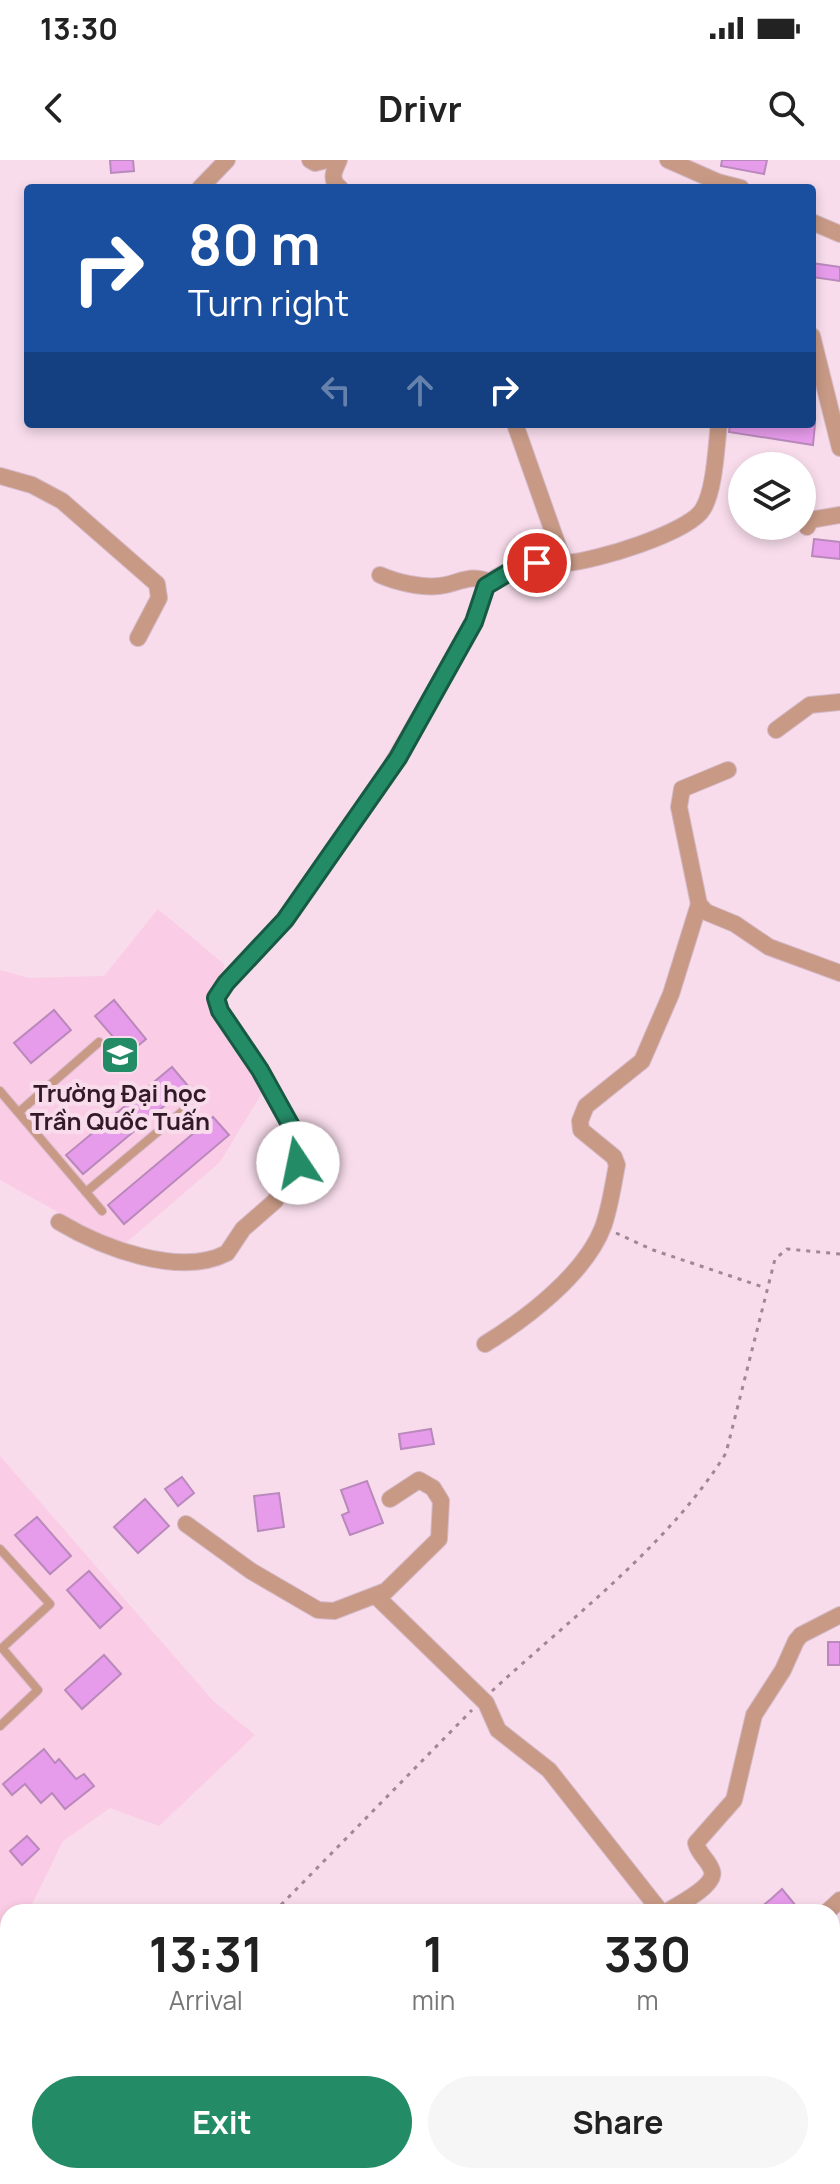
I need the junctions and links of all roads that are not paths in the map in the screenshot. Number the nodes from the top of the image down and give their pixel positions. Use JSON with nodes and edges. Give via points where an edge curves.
{"nodes":[{"id":1,"x":227,"y":160,"type":"edge"},
{"id":2,"x":310,"y":160,"type":"edge"},
{"id":3,"x":327,"y":160,"type":"edge"},
{"id":4,"x":339,"y":160,"type":"edge"},
{"id":5,"x":668,"y":160,"type":"edge"},
{"id":6,"x":204,"y":184,"type":"edge"},
{"id":7,"x":335,"y":184,"type":"edge"},
{"id":8,"x":726,"y":184,"type":"edge"},
{"id":9,"x":816,"y":224,"type":"edge"},
{"id":10,"x":840,"y":234,"type":"edge"},
{"id":11,"x":816,"y":352,"type":"edge"},
{"id":12,"x":516,"y":428,"type":"edge"},
{"id":13,"x":718,"y":428,"type":"edge"},
{"id":14,"x":840,"y":448,"type":"edge"},
{"id":15,"x":0,"y":476,"type":"edge"},
{"id":16,"x":840,"y":515,"type":"edge"},
{"id":17,"x":816,"y":518,"type":"edge"},
{"id":18,"x":564,"y":563,"type":"junction"},
{"id":19,"x":380,"y":575,"type":"dead end"},
{"id":20,"x":490,"y":582,"type":"junction"},
{"id":21,"x":138,"y":638,"type":"dead end"},
{"id":22,"x":840,"y":702,"type":"edge"},
{"id":23,"x":776,"y":730,"type":"dead end"},
{"id":24,"x":728,"y":770,"type":"dead end"},
{"id":25,"x":699,"y":904,"type":"junction"},
{"id":26,"x":840,"y":973,"type":"edge"},
{"id":27,"x":99,"y":1042,"type":"dead end"},
{"id":28,"x":0,"y":1091,"type":"edge"},
{"id":29,"x":185,"y":1109,"type":"dead end"},
{"id":30,"x":19,"y":1112,"type":"junction"},
{"id":31,"x":86,"y":1192,"type":"junction"},
{"id":32,"x":102,"y":1211,"type":"dead end"},
{"id":33,"x":59,"y":1222,"type":"dead end"},
{"id":34,"x":485,"y":1344,"type":"dead end"},
{"id":35,"x":390,"y":1499,"type":"dead end"},
{"id":36,"x":186,"y":1524,"type":"dead end"},
{"id":37,"x":0,"y":1549,"type":"edge"},
{"id":38,"x":377,"y":1597,"type":"junction"},
{"id":39,"x":840,"y":1615,"type":"edge"},
{"id":40,"x":1,"y":1649,"type":"edge"},
{"id":41,"x":0,"y":1726,"type":"edge"},
{"id":42,"x":658,"y":1904,"type":"edge"},
{"id":43,"x":678,"y":1904,"type":"edge"}],
"edges":[{"from":1,"to":6,"type":"street"},
{"from":2,"to":3,"type":"street"},
{"from":4,"to":7,"type":"street","via":[[332,175]]},
{"from":5,"to":8,"type":"street"},
{"from":9,"to":10,"type":"street"},
{"from":11,"to":14,"type":"street"},
{"from":12,"to":18,"type":"street"},
{"from":13,"to":18,"type":"street","via":[[706,502],[697,517],[658,539]]},
{"from":15,"to":21,"type":"street","via":[[62,501],[157,584],[156,608]]},
{"from":16,"to":17,"type":"street"},
{"from":18,"to":20,"type":"street","via":[[526,565]]},
{"from":19,"to":20,"type":"street","via":[[440,586],[469,577]]},
{"from":20,"to":33,"type":"street","via":[[474,622],[398,758],[285,920],[216,998],[300,1142],[298,1163],[275,1201],[243,1229],[227,1253],[188,1261],[131,1255]]},
{"from":22,"to":23,"type":"street","via":[[810,705]]},
{"from":24,"to":25,"type":"street","via":[[682,789],[679,796]]},
{"from":25,"to":26,"type":"street","via":[[769,947]]},
{"from":25,"to":34,"type":"street","via":[[671,994],[642,1061],[586,1106],[580,1121],[581,1130],[617,1165],[603,1228],[580,1265],[522,1321]]},
{"from":27,"to":30,"type":"lane"},
{"from":28,"to":30,"type":"lane"},
{"from":29,"to":31,"type":"lane"},
{"from":30,"to":31,"type":"lane"},
{"from":31,"to":32,"type":"lane"},
{"from":35,"to":38,"type":"street","via":[[419,1480],[426,1483],[441,1501],[441,1534],[432,1549]]},
{"from":36,"to":38,"type":"street","via":[[318,1610],[334,1611]]},
{"from":37,"to":40,"type":"lane","via":[[50,1604]]},
{"from":38,"to":42,"type":"street","via":[[482,1699],[498,1730],[549,1770]]},
{"from":39,"to":43,"type":"street","via":[[801,1635],[754,1715],[737,1795],[696,1843],[712,1879]]},
{"from":40,"to":41,"type":"lane","via":[[38,1690]]}]}
